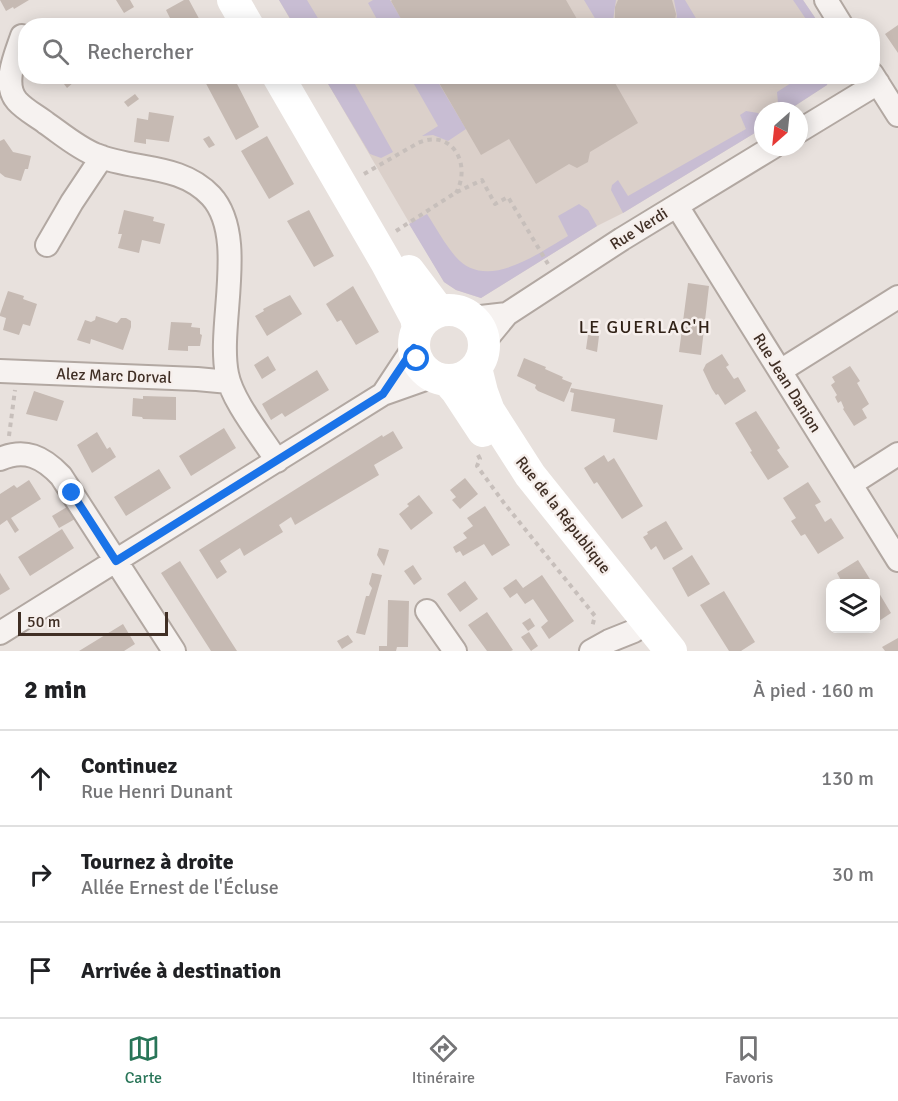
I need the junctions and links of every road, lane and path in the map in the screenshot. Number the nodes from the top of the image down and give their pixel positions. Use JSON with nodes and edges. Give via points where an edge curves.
{"nodes":[{"id":1,"x":233,"y":0,"type":"edge"},
{"id":2,"x":253,"y":0,"type":"edge"},
{"id":3,"x":826,"y":0,"type":"edge"},
{"id":4,"x":243,"y":18,"type":"edge"},
{"id":5,"x":263,"y":18,"type":"edge"},
{"id":6,"x":837,"y":18,"type":"edge"},
{"id":7,"x":18,"y":51,"type":"edge"},
{"id":8,"x":283,"y":84,"type":"edge"},
{"id":9,"x":302,"y":84,"type":"edge"},
{"id":10,"x":868,"y":84,"type":"edge"},
{"id":11,"x":878,"y":84,"type":"edge"},
{"id":12,"x":898,"y":115,"type":"edge"},
{"id":13,"x":808,"y":125,"type":"edge"},
{"id":14,"x":758,"y":156,"type":"edge"},
{"id":15,"x":102,"y":157,"type":"junction"},
{"id":16,"x":356,"y":179,"type":"junction"},
{"id":17,"x":456,"y":193,"type":"junction"},
{"id":18,"x":677,"y":206,"type":"junction"},
{"id":19,"x":388,"y":236,"type":"junction"},
{"id":20,"x":47,"y":245,"type":"dead end"},
{"id":21,"x":558,"y":280,"type":"junction"},
{"id":22,"x":898,"y":297,"type":"edge"},
{"id":23,"x":424,"y":329,"type":"junction"},
{"id":24,"x":478,"y":342,"type":"junction"},
{"id":25,"x":9,"y":371,"type":"edge"},
{"id":26,"x":780,"y":371,"type":"junction"},
{"id":27,"x":440,"y":378,"type":"junction"},
{"id":28,"x":229,"y":382,"type":"junction"},
{"id":29,"x":383,"y":394,"type":"junction"},
{"id":30,"x":898,"y":454,"type":"edge"},
{"id":31,"x":3,"y":458,"type":"edge"},
{"id":32,"x":277,"y":461,"type":"junction"},
{"id":33,"x":851,"y":484,"type":"junction"},
{"id":34,"x":898,"y":560,"type":"edge"},
{"id":35,"x":116,"y":561,"type":"junction"},
{"id":36,"x":426,"y":610,"type":"dead end"},
{"id":37,"x":0,"y":633,"type":"edge"},
{"id":38,"x":642,"y":641,"type":"edge"},
{"id":39,"x":174,"y":651,"type":"edge"},
{"id":40,"x":455,"y":651,"type":"edge"},
{"id":41,"x":591,"y":651,"type":"edge"},
{"id":42,"x":671,"y":651,"type":"edge"}],
"edges":[{"from":1,"to":4,"type":"street"},
{"from":2,"to":5,"type":"street"},
{"from":3,"to":6,"type":"street"},
{"from":7,"to":15,"type":"street","via":[[10,81],[15,99],[71,141]]},
{"from":8,"to":23,"type":"street"},
{"from":9,"to":16,"type":"street"},
{"from":10,"to":13,"type":"street"},
{"from":11,"to":12,"type":"street"},
{"from":14,"to":18,"type":"street","name":"Rue Verdi"},
{"from":15,"to":20,"type":"street"},
{"from":15,"to":28,"type":"street","via":[[180,176],[209,194],[222,212],[228,242],[225,364]]},
{"from":16,"to":17,"type":"path","via":[[418,143],[436,140],[452,147],[462,164]]},
{"from":16,"to":19,"type":"street"},
{"from":17,"to":19,"type":"path"},
{"from":17,"to":21,"type":"path","via":[[482,180],[495,204],[508,197]]},
{"from":18,"to":21,"type":"street","name":"Rue Verdi"},
{"from":18,"to":26,"type":"street","name":"Rue Jean Danion"},
{"from":19,"to":23,"type":"street","via":[[413,277]]},
{"from":21,"to":24,"type":"street","name":"Rue Verdi","via":[[507,314]]},
{"from":22,"to":26,"type":"street"},
{"from":23,"to":24,"type":"street","via":[[460,311]]},
{"from":23,"to":27,"type":"street","via":[[417,359],[424,369]]},
{"from":23,"to":29,"type":"street"},
{"from":24,"to":27,"type":"street","via":[[467,375]]},
{"from":24,"to":42,"type":"street","name":"Rue de la République","via":[[482,392],[489,411],[530,476]]},
{"from":25,"to":28,"type":"street","name":"Alez Marc Dorval"},
{"from":25,"to":31,"type":"path"},
{"from":26,"to":33,"type":"street","name":"Rue Jean Danion"},
{"from":27,"to":29,"type":"street"},
{"from":27,"to":38,"type":"street","name":"Rue de la République","via":[[472,413],[530,504]]},
{"from":28,"to":32,"type":"street"},
{"from":29,"to":32,"type":"street"},
{"from":30,"to":33,"type":"street"},
{"from":31,"to":35,"type":"street","via":[[32,454],[50,465]]},
{"from":32,"to":35,"type":"street"},
{"from":33,"to":34,"type":"street","name":"Rue Jean Danion"},
{"from":35,"to":37,"type":"street"},
{"from":35,"to":39,"type":"street"},
{"from":36,"to":40,"type":"street"},
{"from":38,"to":41,"type":"street"}]}
